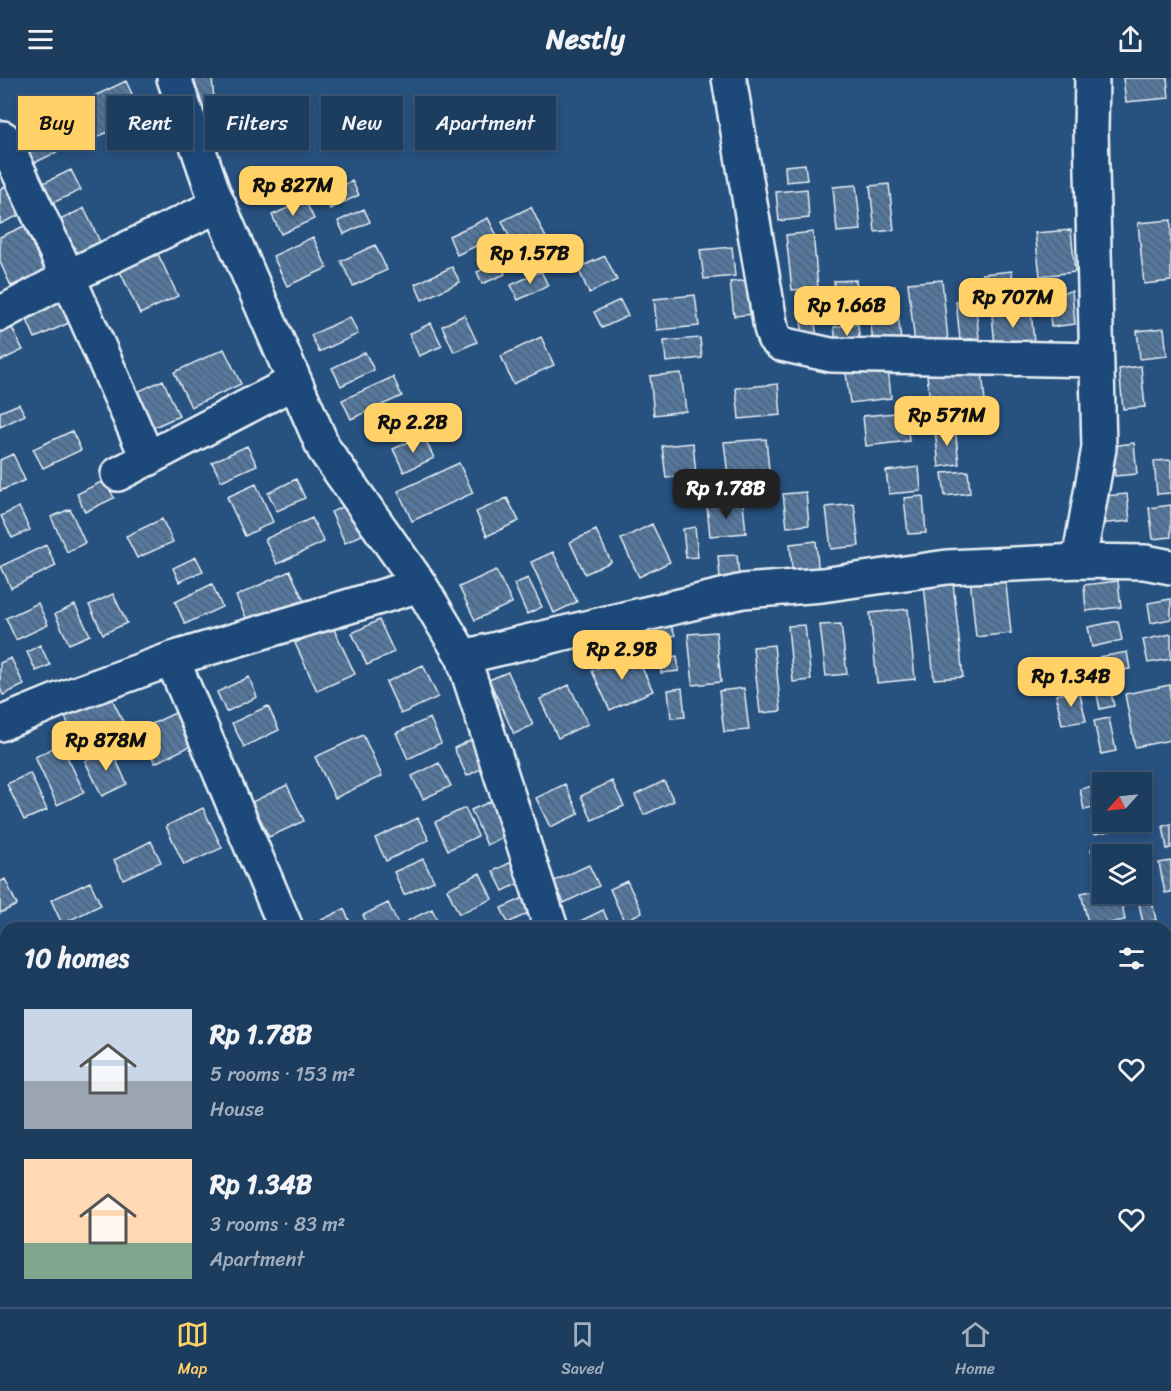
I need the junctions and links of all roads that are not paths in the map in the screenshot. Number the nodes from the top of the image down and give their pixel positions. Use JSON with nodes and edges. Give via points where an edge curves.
{"nodes":[{"id":1,"x":174,"y":78,"type":"edge"},
{"id":2,"x":729,"y":78,"type":"edge"},
{"id":3,"x":1092,"y":78,"type":"edge"},
{"id":4,"x":3,"y":138,"type":"dead end"},
{"id":5,"x":219,"y":205,"type":"junction"},
{"id":6,"x":68,"y":277,"type":"junction"},
{"id":7,"x":0,"y":314,"type":"edge"},
{"id":8,"x":1096,"y":360,"type":"junction"},
{"id":9,"x":294,"y":382,"type":"junction"},
{"id":10,"x":148,"y":459,"type":"junction"},
{"id":11,"x":118,"y":474,"type":"dead end"},
{"id":12,"x":1079,"y":561,"type":"junction"},
{"id":13,"x":1171,"y":567,"type":"edge"},
{"id":14,"x":420,"y":585,"type":"junction"},
{"id":15,"x":463,"y":657,"type":"junction"},
{"id":16,"x":172,"y":659,"type":"junction"},
{"id":17,"x":0,"y":724,"type":"edge"},
{"id":18,"x":283,"y":922,"type":"edge"},
{"id":19,"x":549,"y":922,"type":"edge"}],
"edges":[{"from":1,"to":5,"type":"street"},
{"from":2,"to":8,"type":"street","via":[[771,328],[781,344],[831,355]]},
{"from":3,"to":8,"type":"street"},
{"from":4,"to":6,"type":"street"},
{"from":5,"to":6,"type":"street"},
{"from":5,"to":9,"type":"street"},
{"from":6,"to":7,"type":"street"},
{"from":6,"to":10,"type":"street"},
{"from":8,"to":12,"type":"street","via":[[1099,448]]},
{"from":9,"to":10,"type":"street"},
{"from":9,"to":14,"type":"street","via":[[324,449]]},
{"from":10,"to":11,"type":"street"},
{"from":12,"to":13,"type":"street","via":[[1145,562]]},
{"from":12,"to":15,"type":"street","via":[[947,567],[822,585],[743,591]]},
{"from":14,"to":15,"type":"street"},
{"from":14,"to":16,"type":"street"},
{"from":15,"to":19,"type":"street"},
{"from":16,"to":17,"type":"street"},
{"from":16,"to":18,"type":"street"}]}
